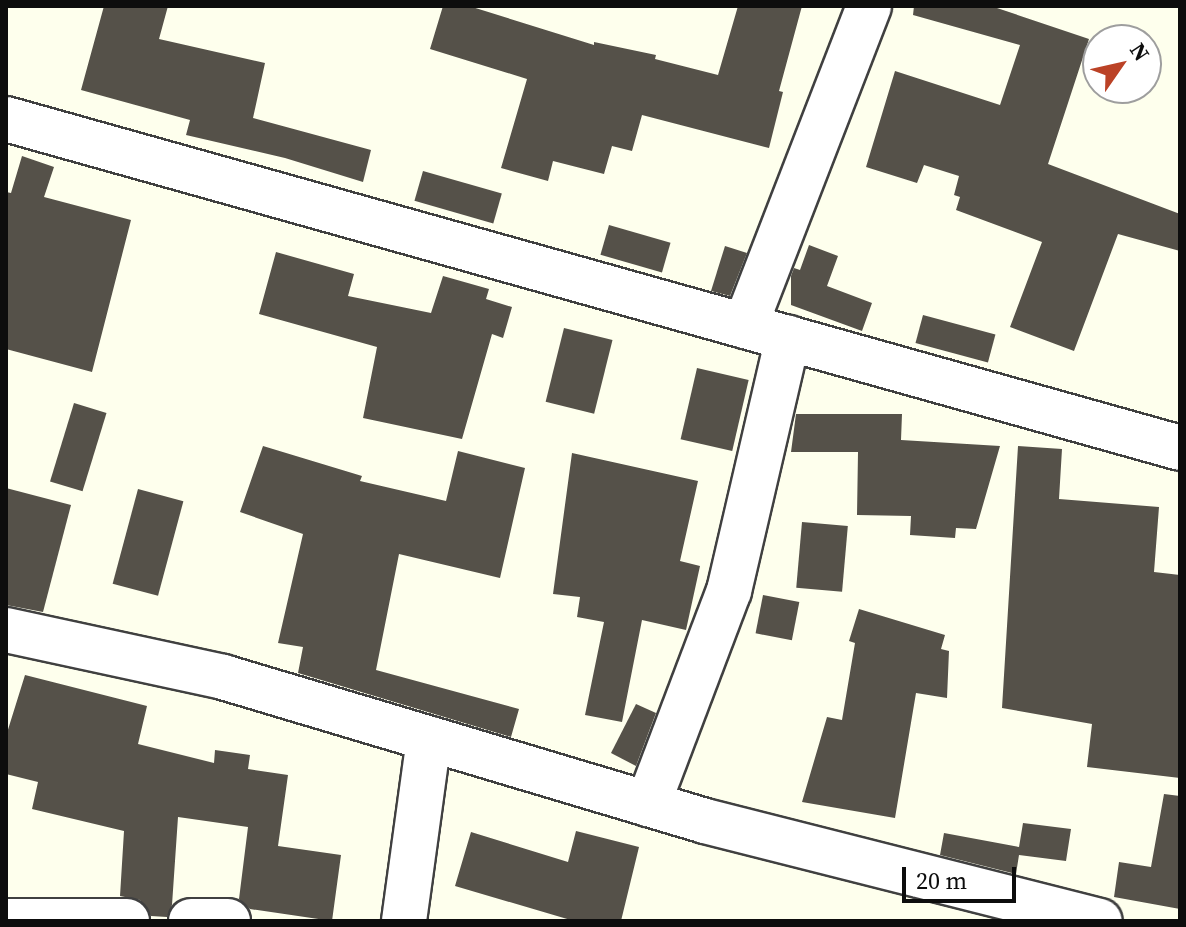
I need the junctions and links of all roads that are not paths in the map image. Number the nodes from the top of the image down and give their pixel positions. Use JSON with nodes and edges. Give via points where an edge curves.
{"nodes":[{"id":1,"x":869,"y":6,"type":"edge"},
{"id":2,"x":6,"y":119,"type":"edge"},
{"id":3,"x":745,"y":326,"type":"junction"},
{"id":4,"x":788,"y":338,"type":"junction"},
{"id":5,"x":1180,"y":448,"type":"edge"},
{"id":6,"x":6,"y":630,"type":"edge"},
{"id":7,"x":429,"y":739,"type":"junction"},
{"id":8,"x":648,"y":804,"type":"junction"},
{"id":9,"x":6,"y":921,"type":"edge"},
{"id":10,"x":127,"y":921,"type":"edge"},
{"id":11,"x":191,"y":921,"type":"edge"},
{"id":12,"x":228,"y":921,"type":"edge"},
{"id":13,"x":404,"y":921,"type":"edge"},
{"id":14,"x":1100,"y":921,"type":"edge"}],
"edges":[{"from":1,"to":3,"type":"street"},
{"from":2,"to":3,"type":"street"},
{"from":3,"to":4,"type":"street"},
{"from":4,"to":5,"type":"street"},
{"from":4,"to":8,"type":"street","via":[[729,591]]},
{"from":6,"to":7,"type":"street","via":[[223,677]]},
{"from":7,"to":8,"type":"street"},
{"from":7,"to":13,"type":"street"},
{"from":8,"to":14,"type":"street"},
{"from":9,"to":10,"type":"street"},
{"from":11,"to":12,"type":"street"}]}
